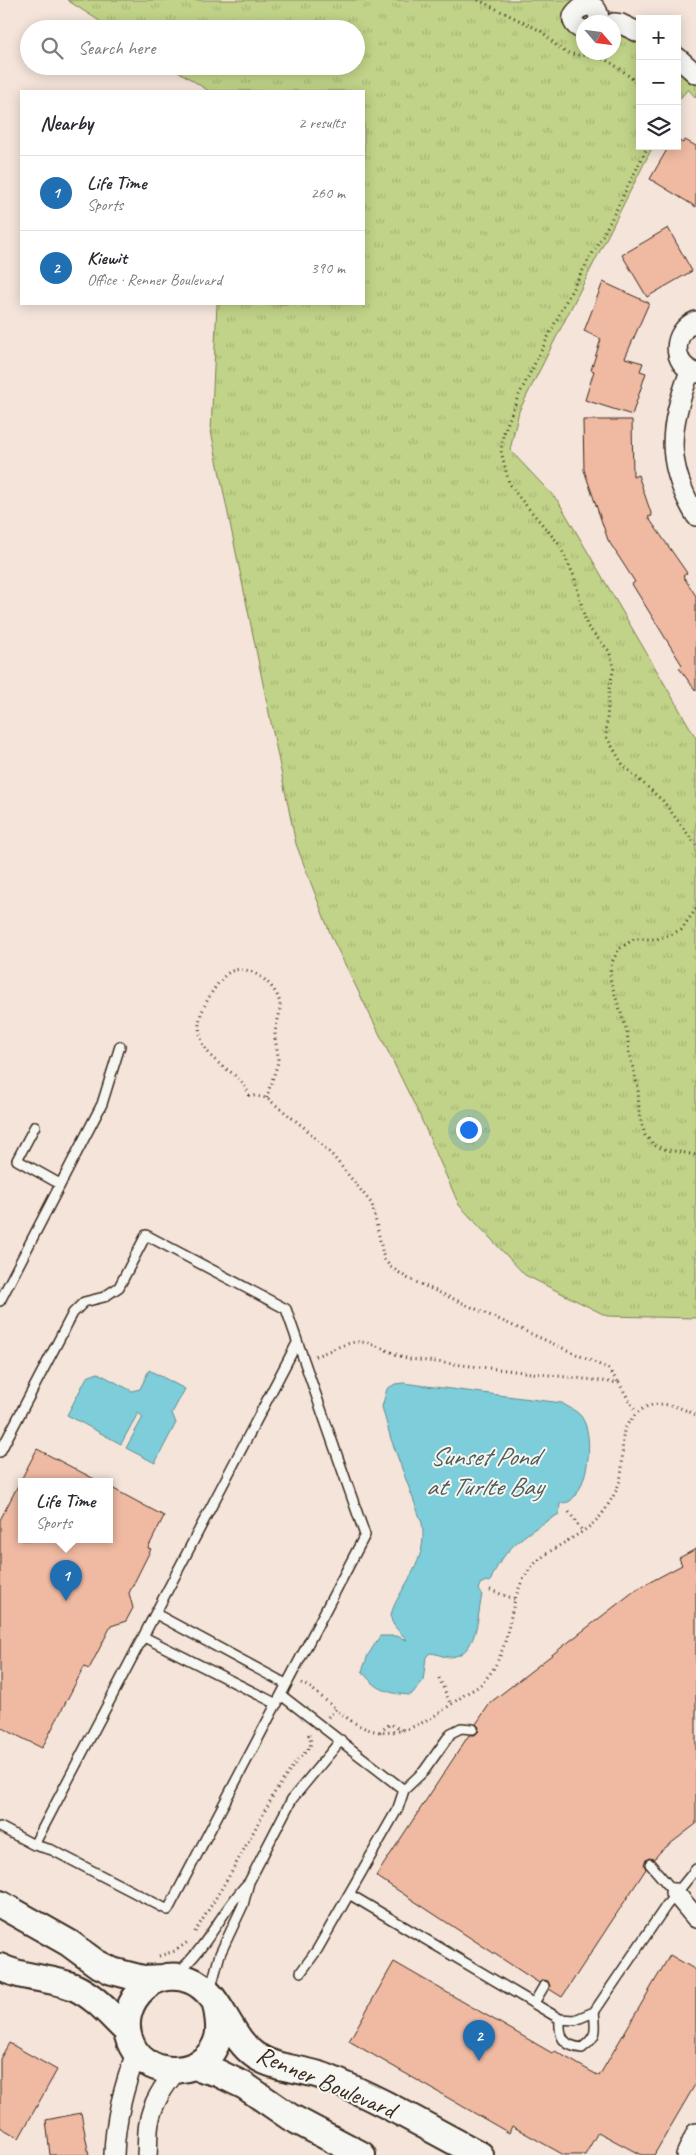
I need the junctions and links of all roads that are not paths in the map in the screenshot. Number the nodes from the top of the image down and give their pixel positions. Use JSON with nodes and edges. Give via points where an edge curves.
{"nodes":[{"id":1,"x":589,"y":2,"type":"edge"},
{"id":2,"x":599,"y":15,"type":"edge"},
{"id":3,"x":621,"y":24,"type":"edge"},
{"id":4,"x":636,"y":31,"type":"edge"},
{"id":5,"x":680,"y":60,"type":"edge"},
{"id":6,"x":696,"y":74,"type":"edge"},
{"id":7,"x":696,"y":321,"type":"edge"},
{"id":8,"x":693,"y":372,"type":"edge"},
{"id":9,"x":696,"y":516,"type":"edge"},
{"id":10,"x":120,"y":1046,"type":"dead end"},
{"id":11,"x":35,"y":1126,"type":"dead end"},
{"id":12,"x":60,"y":1184,"type":"junction"},
{"id":13,"x":0,"y":1301,"type":"edge"},
{"id":14,"x":298,"y":1343,"type":"junction"},
{"id":15,"x":0,"y":1452,"type":"edge"},
{"id":16,"x":156,"y":1614,"type":"junction"},
{"id":17,"x":144,"y":1637,"type":"junction"},
{"id":18,"x":286,"y":1684,"type":"junction"},
{"id":19,"x":281,"y":1694,"type":"junction"},
{"id":20,"x":277,"y":1704,"type":"junction"},
{"id":21,"x":473,"y":1729,"type":"dead end"},
{"id":22,"x":341,"y":1740,"type":"junction"},
{"id":23,"x":404,"y":1790,"type":"junction"},
{"id":24,"x":0,"y":1827,"type":"edge"},
{"id":25,"x":34,"y":1845,"type":"junction"},
{"id":26,"x":650,"y":1864,"type":"dead end"},
{"id":27,"x":696,"y":1869,"type":"edge"},
{"id":28,"x":249,"y":1882,"type":"junction"},
{"id":29,"x":676,"y":1893,"type":"junction"},
{"id":30,"x":349,"y":1894,"type":"junction"},
{"id":31,"x":0,"y":1904,"type":"edge"},
{"id":32,"x":696,"y":1918,"type":"edge"},
{"id":33,"x":0,"y":1966,"type":"edge"},
{"id":34,"x":300,"y":1972,"type":"dead end"},
{"id":35,"x":168,"y":1977,"type":"junction"},
{"id":36,"x":544,"y":1986,"type":"dead end"},
{"id":37,"x":212,"y":1999,"type":"junction"},
{"id":38,"x":534,"y":2003,"type":"junction"},
{"id":39,"x":594,"y":2012,"type":"junction"},
{"id":40,"x":560,"y":2019,"type":"junction"},
{"id":41,"x":131,"y":2042,"type":"junction"},
{"id":42,"x":185,"y":2068,"type":"junction"},
{"id":43,"x":696,"y":2133,"type":"edge"},
{"id":44,"x":114,"y":2155,"type":"edge"},
{"id":45,"x":147,"y":2155,"type":"edge"},
{"id":46,"x":362,"y":2155,"type":"edge"},
{"id":47,"x":480,"y":2155,"type":"edge"},
{"id":48,"x":686,"y":2155,"type":"edge"}],
"edges":[{"from":1,"to":2,"type":"street"},
{"from":3,"to":4,"type":"street"},
{"from":5,"to":6,"type":"street"},
{"from":7,"to":8,"type":"street","via":[[683,329],[676,347],[683,365]]},
{"from":8,"to":9,"type":"street","via":[[679,400],[672,432],[675,463],[683,493]]},
{"from":10,"to":12,"type":"lane","via":[[102,1104]]},
{"from":11,"to":12,"type":"lane","via":[[17,1160]]},
{"from":12,"to":13,"type":"lane"},
{"from":14,"to":15,"type":"lane","via":[[286,1309],[146,1235],[119,1287],[104,1297],[84,1302],[74,1313]]},
{"from":14,"to":16,"type":"lane"},
{"from":14,"to":18,"type":"lane","via":[[365,1536]]},
{"from":16,"to":17,"type":"lane"},
{"from":16,"to":18,"type":"lane"},
{"from":17,"to":20,"type":"lane"},
{"from":17,"to":25,"type":"lane"},
{"from":18,"to":19,"type":"lane"},
{"from":19,"to":20,"type":"lane"},
{"from":19,"to":22,"type":"lane"},
{"from":20,"to":25,"type":"lane","via":[[168,1910],[52,1850]]},
{"from":21,"to":23,"type":"lane","via":[[461,1728],[452,1734],[424,1771]]},
{"from":22,"to":23,"type":"lane"},
{"from":22,"to":28,"type":"lane","via":[[292,1799]]},
{"from":23,"to":30,"type":"lane","via":[[398,1808]]},
{"from":24,"to":25,"type":"lane"},
{"from":26,"to":29,"type":"lane"},
{"from":27,"to":29,"type":"lane"},
{"from":28,"to":35,"type":"lane","via":[[232,1900],[191,1962]]},
{"from":28,"to":37,"type":"lane","via":[[243,1904],[220,1954]]},
{"from":29,"to":32,"type":"street"},
{"from":29,"to":39,"type":"lane"},
{"from":30,"to":34,"type":"lane","via":[[317,1950]]},
{"from":30,"to":38,"type":"lane"},
{"from":31,"to":35,"type":"main road","via":[[112,1971],[143,1979]]},
{"from":33,"to":41,"type":"main road","via":[[20,1975],[73,1987],[96,2000]]},
{"from":35,"to":37,"type":"main road","via":[[189,1980]]},
{"from":35,"to":41,"type":"main road","via":[[149,1984],[137,1994],[128,2012]]},
{"from":36,"to":38,"type":"lane"},
{"from":37,"to":42,"type":"main road","via":[[220,2024],[217,2040],[212,2050]]},
{"from":37,"to":47,"type":"main road","name":"Renner Boulevard","via":[[235,2035],[257,2057],[346,2086]]},
{"from":38,"to":40,"type":"lane"},
{"from":39,"to":40,"type":"lane","via":[[574,2020]]},
{"from":39,"to":40,"type":"lane","via":[[596,2030],[592,2041],[582,2048],[562,2041]]},
{"from":41,"to":42,"type":"main road","via":[[152,2066],[163,2070]]},
{"from":41,"to":44,"type":"street","via":[[115,2129]]},
{"from":42,"to":45,"type":"street","via":[[163,2088],[156,2103],[149,2124]]},
{"from":42,"to":46,"type":"main road","name":"Renner Boulevard","via":[[218,2073],[244,2086],[290,2118]]},
{"from":43,"to":48,"type":"street"}]}
